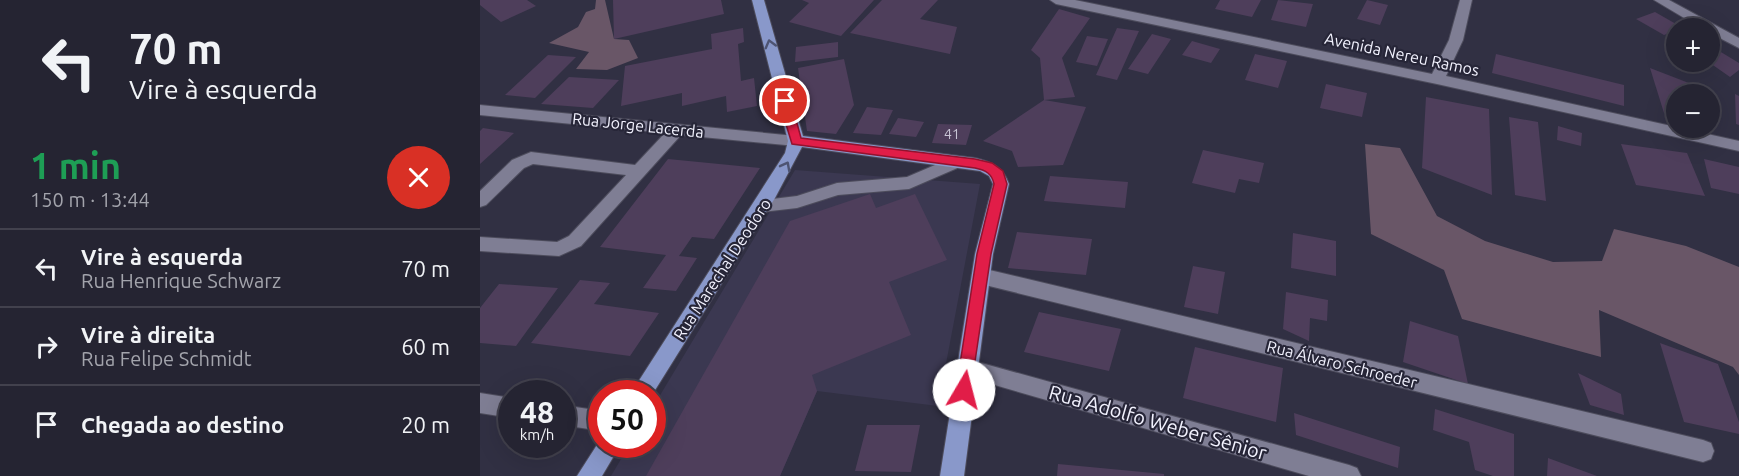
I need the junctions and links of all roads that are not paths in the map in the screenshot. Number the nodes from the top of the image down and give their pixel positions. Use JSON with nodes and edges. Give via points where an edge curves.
{"nodes":[{"id":1,"x":758,"y":0,"type":"edge"},
{"id":2,"x":1058,"y":0,"type":"edge"},
{"id":3,"x":1466,"y":0,"type":"edge"},
{"id":4,"x":1660,"y":0,"type":"edge"},
{"id":5,"x":1739,"y":44,"type":"edge"},
{"id":6,"x":1437,"y":79,"type":"junction"},
{"id":7,"x":480,"y":110,"type":"edge"},
{"id":8,"x":678,"y":129,"type":"junction"},
{"id":9,"x":796,"y":141,"type":"junction"},
{"id":10,"x":1739,"y":146,"type":"edge"},
{"id":11,"x":956,"y":162,"type":"junction"},
{"id":12,"x":637,"y":171,"type":"junction"},
{"id":13,"x":480,"y":201,"type":"edge"},
{"id":14,"x":762,"y":206,"type":"junction"},
{"id":15,"x":480,"y":244,"type":"edge"},
{"id":16,"x":981,"y":276,"type":"junction"},
{"id":17,"x":967,"y":369,"type":"junction"},
{"id":18,"x":650,"y":380,"type":"edge"},
{"id":19,"x":480,"y":403,"type":"edge"},
{"id":20,"x":498,"y":406,"type":"edge"},
{"id":21,"x":1703,"y":451,"type":"dead end"},
{"id":22,"x":601,"y":458,"type":"edge"},
{"id":23,"x":589,"y":476,"type":"edge"},
{"id":24,"x":952,"y":476,"type":"edge"},
{"id":25,"x":1349,"y":476,"type":"edge"}],
"edges":[{"from":9,"to":1,"type":"main road","one_way":true},
{"from":2,"to":6,"type":"street","name":"Avenida Nereu Ramos"},
{"from":3,"to":6,"type":"street","via":[[1456,40]]},
{"from":4,"to":5,"type":"street"},
{"from":6,"to":10,"type":"street","name":"Avenida Nereu Ramos"},
{"from":7,"to":8,"type":"street","name":"Rua Jorge Lacerda"},
{"from":8,"to":9,"type":"street","name":"Rua Jorge Lacerda"},
{"from":8,"to":12,"type":"street"},
{"from":9,"to":11,"type":"main road"},
{"from":14,"to":9,"type":"main road","name":"Rua Marechal Deodoro","one_way":true},
{"from":11,"to":14,"type":"street","via":[[909,183],[837,189],[797,202]]},
{"from":11,"to":16,"type":"main road","via":[[988,166],[998,174],[1001,184]]},
{"from":12,"to":13,"type":"street","via":[[531,158],[518,164]]},
{"from":12,"to":15,"type":"street","via":[[567,246],[559,249]]},
{"from":14,"to":18,"type":"main road","name":"Rua Marechal Deodoro"},
{"from":16,"to":17,"type":"main road"},
{"from":16,"to":21,"type":"street","name":"Rua Álvaro Schroeder"},
{"from":17,"to":24,"type":"main road"},
{"from":17,"to":25,"type":"street","name":"Rua Adolfo Weber Sênior"},
{"from":19,"to":20,"type":"street"},
{"from":22,"to":23,"type":"main road"}]}
